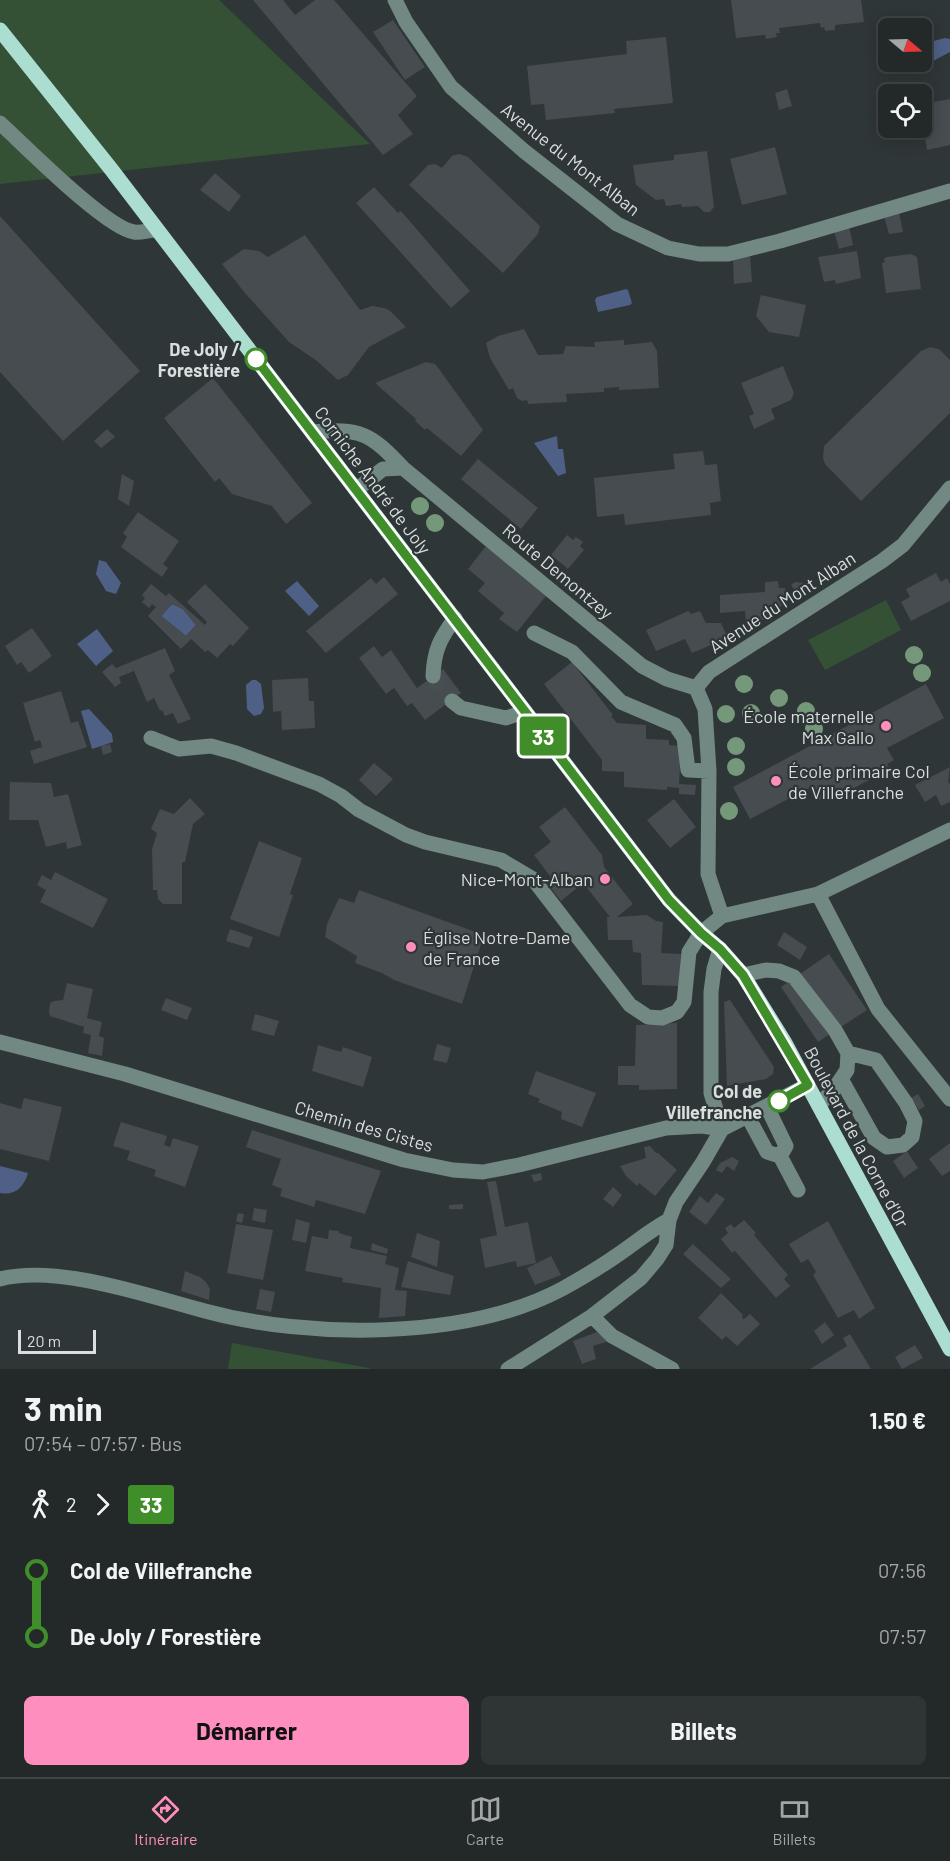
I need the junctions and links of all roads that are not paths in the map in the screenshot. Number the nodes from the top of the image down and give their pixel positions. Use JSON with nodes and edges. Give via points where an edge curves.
{"nodes":[{"id":1,"x":395,"y":0,"type":"edge"},
{"id":2,"x":0,"y":30,"type":"edge"},
{"id":3,"x":0,"y":123,"type":"edge"},
{"id":4,"x":950,"y":191,"type":"edge"},
{"id":5,"x":157,"y":230,"type":"junction"},
{"id":6,"x":312,"y":432,"type":"junction"},
{"id":7,"x":403,"y":468,"type":"junction"},
{"id":8,"x":950,"y":488,"type":"edge"},
{"id":9,"x":356,"y":490,"type":"junction"},
{"id":10,"x":455,"y":618,"type":"junction"},
{"id":11,"x":534,"y":633,"type":"dead end"},
{"id":12,"x":434,"y":676,"type":"tunnel mouth"},
{"id":13,"x":696,"y":688,"type":"junction"},
{"id":14,"x":452,"y":701,"type":"tunnel mouth"},
{"id":15,"x":524,"y":712,"type":"junction"},
{"id":16,"x":151,"y":738,"type":"dead end"},
{"id":17,"x":709,"y":771,"type":"junction"},
{"id":18,"x":950,"y":830,"type":"edge"},
{"id":19,"x":818,"y":894,"type":"junction"},
{"id":20,"x":722,"y":916,"type":"junction"},
{"id":21,"x":701,"y":933,"type":"junction"},
{"id":22,"x":720,"y":949,"type":"junction"},
{"id":23,"x":743,"y":975,"type":"junction"},
{"id":24,"x":0,"y":1042,"type":"edge"},
{"id":25,"x":848,"y":1053,"type":"junction"},
{"id":26,"x":841,"y":1079,"type":"junction"},
{"id":27,"x":808,"y":1085,"type":"junction"},
{"id":28,"x":950,"y":1099,"type":"edge"},
{"id":29,"x":819,"y":1105,"type":"junction"},
{"id":30,"x":767,"y":1107,"type":"junction"},
{"id":31,"x":747,"y":1115,"type":"junction"},
{"id":32,"x":722,"y":1129,"type":"junction"},
{"id":33,"x":779,"y":1154,"type":"junction"},
{"id":34,"x":798,"y":1191,"type":"dead end"},
{"id":35,"x":669,"y":1220,"type":"junction"},
{"id":36,"x":0,"y":1279,"type":"edge"},
{"id":37,"x":592,"y":1316,"type":"junction"},
{"id":38,"x":950,"y":1349,"type":"edge"},
{"id":39,"x":508,"y":1369,"type":"edge"},
{"id":40,"x":672,"y":1369,"type":"edge"}],
"edges":[{"from":1,"to":4,"type":"street","name":"Avenue du Mont Alban","via":[[451,87],[617,224],[668,248],[728,254]]},
{"from":2,"to":5,"type":"main road","name":"Corniche André de Joly"},
{"from":3,"to":5,"type":"street","via":[[116,225],[134,232]]},
{"from":5,"to":6,"type":"main road","name":"Corniche André de Joly"},
{"from":6,"to":7,"type":"street","name":"Route Demontzey","via":[[339,430],[366,436],[378,442]]},
{"from":6,"to":9,"type":"main road","name":"Corniche André de Joly"},
{"from":7,"to":9,"type":"street","via":[[383,470]]},
{"from":7,"to":13,"type":"street","name":"Route Demontzey","via":[[642,666]]},
{"from":8,"to":13,"type":"street","name":"Avenue du Mont Alban","via":[[903,545],[709,672]]},
{"from":9,"to":10,"type":"main road","name":"Corniche André de Joly"},
{"from":10,"to":12,"type":"street","via":[[434,655]]},
{"from":10,"to":15,"type":"main road","name":"Corniche André de Joly"},
{"from":11,"to":17,"type":"street","via":[[572,652],[621,702],[675,725],[684,738],[688,770]]},
{"from":13,"to":17,"type":"street","via":[[705,709]]},
{"from":14,"to":15,"type":"street","via":[[461,708],[506,718]]},
{"from":15,"to":21,"type":"main road","name":"Corniche André de Joly","via":[[669,900]]},
{"from":16,"to":21,"type":"street","via":[[179,749],[211,746],[236,753],[319,784],[406,835],[501,860],[533,879],[630,1005],[648,1017],[662,1018],[677,1012],[684,1002],[689,952]]},
{"from":17,"to":20,"type":"street","via":[[708,874]]},
{"from":18,"to":19,"type":"street"},
{"from":19,"to":20,"type":"street"},
{"from":19,"to":28,"type":"street","via":[[879,1009]]},
{"from":20,"to":21,"type":"street"},
{"from":21,"to":22,"type":"main road","name":"Corniche André de Joly"},
{"from":22,"to":23,"type":"main road","name":"Boulevard de la Corne d'Or"},
{"from":22,"to":32,"type":"street","via":[[711,992],[711,1093]]},
{"from":23,"to":25,"type":"street","via":[[766,970],[794,977]]},
{"from":23,"to":27,"type":"main road","name":"Boulevard de la Corne d'Or"},
{"from":24,"to":32,"type":"street","name":"Chemin des Cistes","via":[[125,1074],[404,1160],[453,1170],[483,1172],[519,1165],[666,1128]]},
{"from":25,"to":26,"type":"street","via":[[847,1070]]},
{"from":25,"to":26,"type":"street","via":[[876,1060],[915,1121],[912,1137],[903,1145],[887,1147],[874,1138]]},
{"from":26,"to":29,"type":"street"},
{"from":27,"to":29,"type":"main road","name":"Boulevard de la Corne d'Or"},
{"from":27,"to":30,"type":"street"},
{"from":29,"to":38,"type":"main road","name":"Boulevard de la Corne d'Or"},
{"from":30,"to":31,"type":"street"},
{"from":30,"to":33,"type":"street","via":[[786,1146]]},
{"from":31,"to":32,"type":"street"},
{"from":31,"to":33,"type":"street","via":[[766,1152]]},
{"from":32,"to":35,"type":"street","via":[[676,1202]]},
{"from":33,"to":34,"type":"street"},
{"from":35,"to":36,"type":"street","via":[[560,1290],[513,1310],[409,1328],[312,1330],[231,1318],[92,1281],[37,1275]]},
{"from":35,"to":37,"type":"street","via":[[666,1245],[657,1259],[641,1278]]},
{"from":37,"to":39,"type":"street"},
{"from":37,"to":40,"type":"street","via":[[612,1336]]}]}
